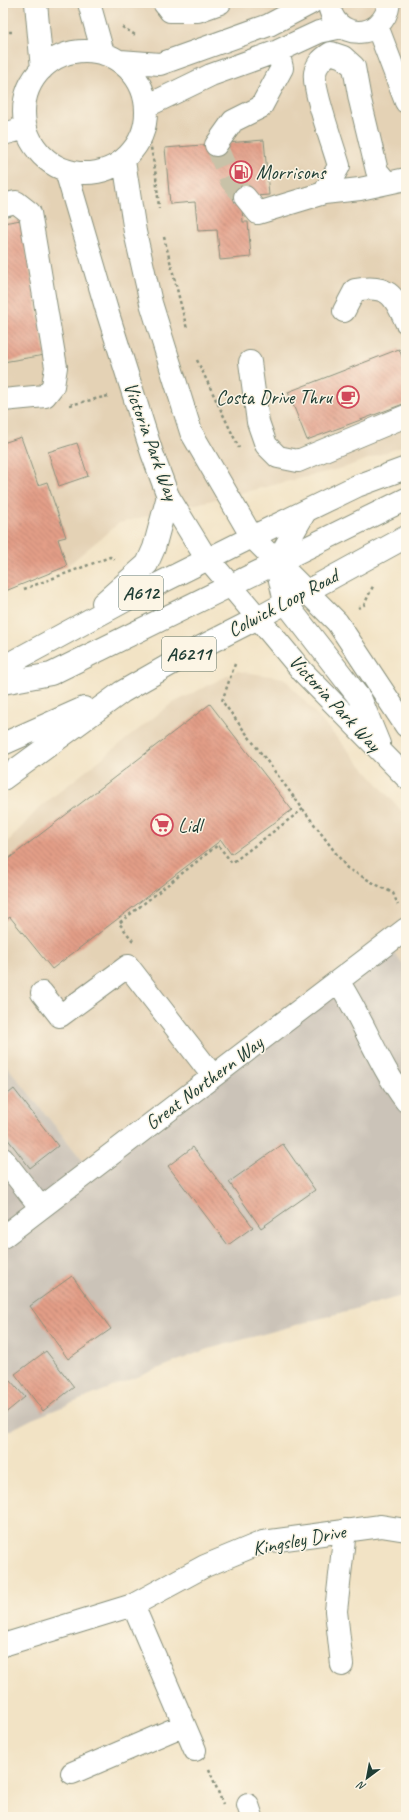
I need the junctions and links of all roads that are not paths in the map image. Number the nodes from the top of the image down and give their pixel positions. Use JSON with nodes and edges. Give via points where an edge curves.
{"nodes":[{"id":1,"x":36,"y":3,"type":"edge"},
{"id":2,"x":89,"y":3,"type":"edge"},
{"id":3,"x":164,"y":3,"type":"edge"},
{"id":4,"x":220,"y":3,"type":"edge"},
{"id":5,"x":311,"y":3,"type":"edge"},
{"id":6,"x":329,"y":3,"type":"edge"},
{"id":7,"x":389,"y":3,"type":"edge"},
{"id":8,"x":377,"y":26,"type":"junction"},
{"id":9,"x":342,"y":27,"type":"junction"},
{"id":10,"x":278,"y":50,"type":"junction"},
{"id":11,"x":112,"y":57,"type":"junction"},
{"id":12,"x":42,"y":69,"type":"junction"},
{"id":13,"x":406,"y":102,"type":"edge"},
{"id":14,"x":147,"y":106,"type":"junction"},
{"id":15,"x":26,"y":128,"type":"junction"},
{"id":16,"x":3,"y":134,"type":"edge"},
{"id":17,"x":216,"y":145,"type":"dead end"},
{"id":18,"x":124,"y":161,"type":"junction"},
{"id":19,"x":66,"y":171,"type":"junction"},
{"id":20,"x":396,"y":181,"type":"edge"},
{"id":21,"x":324,"y":193,"type":"junction"},
{"id":22,"x":245,"y":197,"type":"tunnel mouth"},
{"id":23,"x":3,"y":204,"type":"edge"},
{"id":24,"x":344,"y":311,"type":"dead end"},
{"id":25,"x":406,"y":322,"type":"edge"},
{"id":26,"x":250,"y":362,"type":"dead end"},
{"id":27,"x":3,"y":400,"type":"edge"},
{"id":28,"x":406,"y":416,"type":"edge"},
{"id":29,"x":406,"y":468,"type":"edge"},
{"id":30,"x":168,"y":496,"type":"junction"},
{"id":31,"x":406,"y":499,"type":"edge"},
{"id":32,"x":305,"y":512,"type":"junction"},
{"id":33,"x":252,"y":537,"type":"junction"},
{"id":34,"x":406,"y":537,"type":"edge"},
{"id":35,"x":208,"y":559,"type":"junction"},
{"id":36,"x":276,"y":562,"type":"junction"},
{"id":37,"x":231,"y":587,"type":"junction"},
{"id":38,"x":305,"y":591,"type":"junction"},
{"id":39,"x":285,"y":602,"type":"junction"},
{"id":40,"x":258,"y":618,"type":"junction"},
{"id":41,"x":75,"y":628,"type":"junction"},
{"id":42,"x":3,"y":667,"type":"edge"},
{"id":43,"x":3,"y":683,"type":"edge"},
{"id":44,"x":122,"y":692,"type":"junction"},
{"id":45,"x":406,"y":726,"type":"edge"},
{"id":46,"x":3,"y":744,"type":"edge"},
{"id":47,"x":382,"y":753,"type":"junction"},
{"id":48,"x":406,"y":777,"type":"edge"},
{"id":49,"x":3,"y":779,"type":"edge"},
{"id":50,"x":403,"y":920,"type":"edge"},
{"id":51,"x":338,"y":981,"type":"junction"},
{"id":52,"x":42,"y":993,"type":"dead end"},
{"id":53,"x":213,"y":1076,"type":"junction"},
{"id":54,"x":406,"y":1101,"type":"edge"},
{"id":55,"x":3,"y":1160,"type":"edge"},
{"id":56,"x":41,"y":1208,"type":"junction"},
{"id":57,"x":3,"y":1237,"type":"edge"},
{"id":58,"x":344,"y":1530,"type":"junction"},
{"id":59,"x":406,"y":1530,"type":"edge"},
{"id":60,"x":133,"y":1605,"type":"junction"},
{"id":61,"x":3,"y":1645,"type":"edge"},
{"id":62,"x":342,"y":1665,"type":"dead end"},
{"id":63,"x":184,"y":1725,"type":"junction"},
{"id":64,"x":195,"y":1750,"type":"road end"},
{"id":65,"x":72,"y":1773,"type":"dead end"}],
"edges":[{"from":1,"to":12,"type":"street"},
{"from":2,"to":11,"type":"street"},
{"from":3,"to":4,"type":"street","via":[[170,11],[198,11]]},
{"from":5,"to":11,"type":"street","via":[[269,25],[160,64]]},
{"from":6,"to":9,"type":"street","via":[[334,20]]},
{"from":7,"to":8,"type":"street","via":[[388,11]]},
{"from":8,"to":9,"type":"street","via":[[363,32],[351,32]]},
{"from":8,"to":13,"type":"street"},
{"from":9,"to":10,"type":"street","via":[[319,32]]},
{"from":10,"to":14,"type":"street","via":[[211,75]]},
{"from":10,"to":17,"type":"street","via":[[282,68],[261,108],[233,121]]},
{"from":11,"to":12,"type":"street","via":[[81,51],[60,56]]},
{"from":11,"to":14,"type":"street","via":[[139,81]]},
{"from":12,"to":15,"type":"street","via":[[31,83],[25,100]]},
{"from":14,"to":18,"type":"street","via":[[146,124],[139,144]]},
{"from":15,"to":16,"type":"street"},
{"from":15,"to":19,"type":"street","via":[[37,151],[50,163]]},
{"from":18,"to":19,"type":"street","via":[[96,173]]},
{"from":18,"to":33,"type":"street","name":"Victoria Park Way","via":[[135,232],[151,303],[191,432]]},
{"from":19,"to":30,"type":"street","name":"Victoria Park Way","via":[[108,314]]},
{"from":20,"to":21,"type":"street"},
{"from":20,"to":21,"type":"street","via":[[377,171],[354,67],[343,57],[331,53],[320,61],[314,74],[339,166]]},
{"from":21,"to":22,"type":"street","via":[[258,213]]},
{"from":23,"to":27,"type":"street","via":[[16,202],[30,212],[56,367],[53,386],[45,396]]},
{"from":24,"to":25,"type":"street","via":[[355,290],[370,287],[386,291],[398,304]]},
{"from":26,"to":28,"type":"street","via":[[258,422],[266,445],[278,457],[298,461]]},
{"from":29,"to":32,"type":"street","number":"A612","via":[[357,486]]},
{"from":30,"to":35,"type":"street","name":"Victoria Park Way"},
{"from":30,"to":41,"type":"street","via":[[147,564]]},
{"from":31,"to":36,"type":"street"},
{"from":32,"to":33,"type":"street","number":"A612"},
{"from":32,"to":36,"type":"street"},
{"from":33,"to":35,"type":"street","number":"A612"},
{"from":33,"to":36,"type":"street","name":"Victoria Park Way"},
{"from":34,"to":38,"type":"street","name":"Colwick Loop Road","number":"A6211"},
{"from":35,"to":37,"type":"street","name":"Victoria Park Way"},
{"from":35,"to":41,"type":"street","number":"A612"},
{"from":36,"to":37,"type":"street"},
{"from":36,"to":38,"type":"street","name":"Victoria Park Way"},
{"from":36,"to":39,"type":"street"},
{"from":37,"to":40,"type":"street","name":"Victoria Park Way"},
{"from":37,"to":43,"type":"street","via":[[51,674]]},
{"from":38,"to":39,"type":"street","name":"Colwick Loop Road","number":"A6211"},
{"from":38,"to":45,"type":"street","name":"Victoria Park Way","via":[[337,622]]},
{"from":39,"to":40,"type":"street","name":"Colwick Loop Road","number":"A6211"},
{"from":39,"to":47,"type":"street","via":[[361,700]]},
{"from":40,"to":44,"type":"street","name":"Colwick Loop Road","number":"A6211"},
{"from":40,"to":47,"type":"street","name":"Victoria Park Way","via":[[303,672]]},
{"from":41,"to":42,"type":"street","number":"A612"},
{"from":44,"to":46,"type":"street"},
{"from":44,"to":49,"type":"street","name":"Colwick Loop Road"},
{"from":47,"to":48,"type":"street","name":"Victoria Park Way"},
{"from":50,"to":51,"type":"street","name":"Great Northern Way"},
{"from":51,"to":53,"type":"street","name":"Great Northern Way"},
{"from":51,"to":54,"type":"street","via":[[380,1061]]},
{"from":52,"to":53,"type":"street","via":[[60,1016],[128,966]]},
{"from":53,"to":56,"type":"street","name":"Great Northern Way"},
{"from":55,"to":56,"type":"street"},
{"from":56,"to":57,"type":"street","name":"Great Northern Way"},
{"from":58,"to":59,"type":"street","name":"Kingsley Drive","via":[[380,1526]]},
{"from":58,"to":60,"type":"street","name":"Kingsley Drive","via":[[263,1542],[206,1566]]},
{"from":58,"to":62,"type":"street","via":[[336,1611]]},
{"from":60,"to":61,"type":"street","name":"Kingsley Drive"},
{"from":60,"to":63,"type":"street"},
{"from":63,"to":64,"type":"street"},
{"from":63,"to":65,"type":"street"}]}
